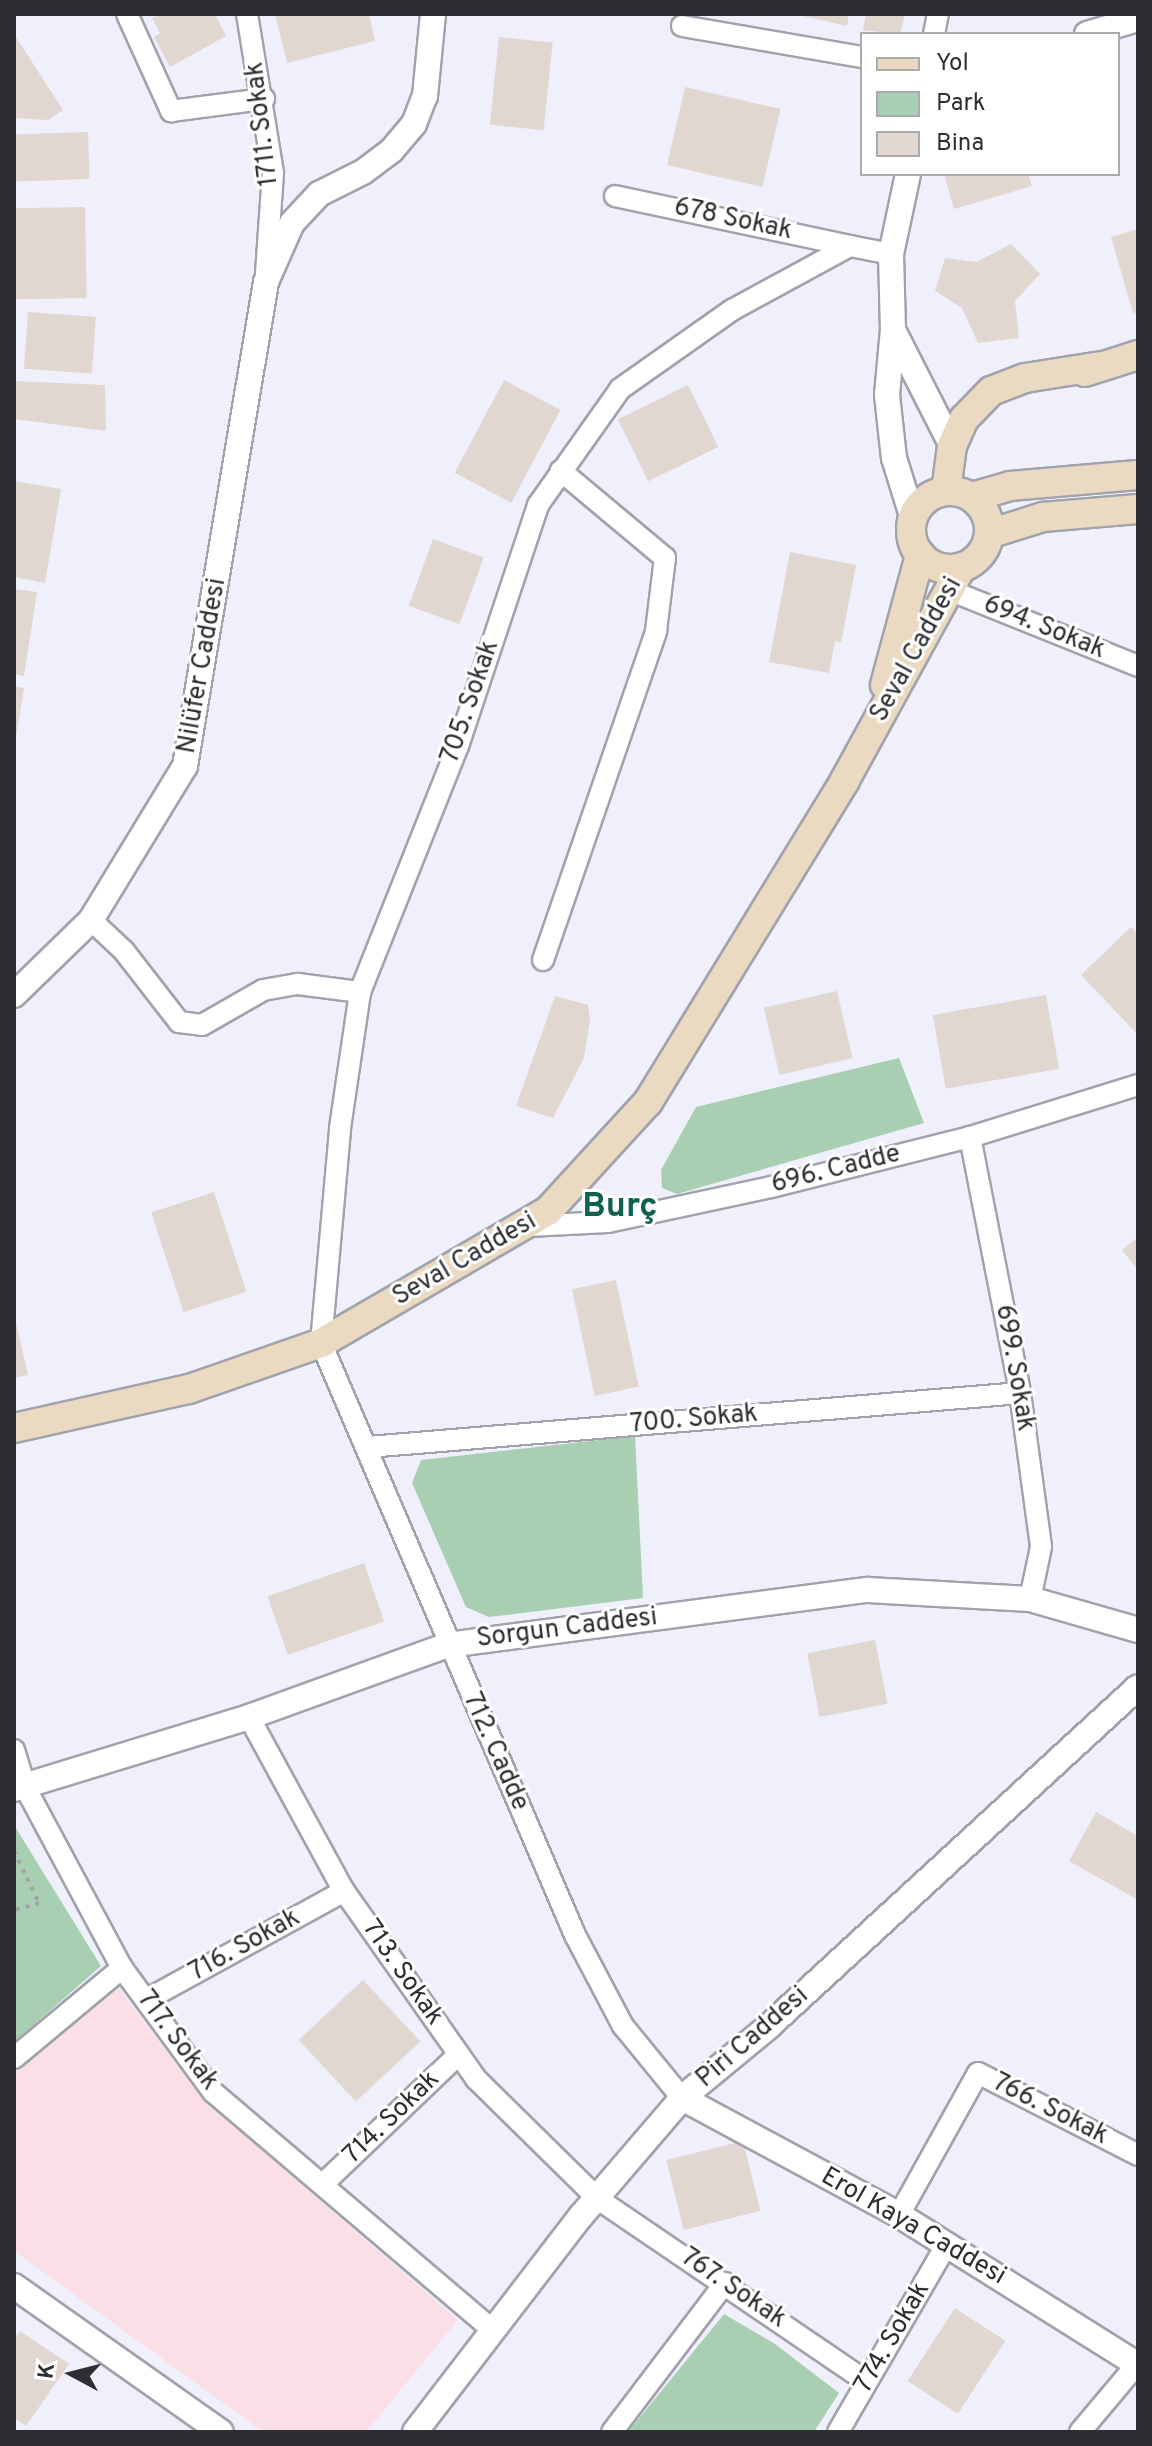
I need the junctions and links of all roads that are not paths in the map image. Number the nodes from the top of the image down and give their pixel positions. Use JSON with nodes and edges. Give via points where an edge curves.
{"nodes":[{"id":1,"x":127,"y":14,"type":"edge"},
{"id":2,"x":247,"y":14,"type":"edge"},
{"id":3,"x":433,"y":14,"type":"edge"},
{"id":4,"x":1138,"y":19,"type":"edge"},
{"id":5,"x":682,"y":26,"type":"dead end"},
{"id":6,"x":1094,"y":32,"type":"edge"},
{"id":7,"x":860,"y":57,"type":"edge"},
{"id":8,"x":264,"y":99,"type":"junction"},
{"id":9,"x":908,"y":176,"type":"edge"},
{"id":10,"x":615,"y":196,"type":"dead end"},
{"id":11,"x":850,"y":246,"type":"junction"},
{"id":12,"x":891,"y":254,"type":"junction"},
{"id":13,"x":266,"y":282,"type":"junction"},
{"id":14,"x":893,"y":329,"type":"junction"},
{"id":15,"x":1138,"y":355,"type":"edge"},
{"id":16,"x":952,"y":446,"type":"junction"},
{"id":17,"x":561,"y":471,"type":"junction"},
{"id":18,"x":1138,"y":475,"type":"edge"},
{"id":19,"x":959,"y":494,"type":"junction"},
{"id":20,"x":1138,"y":509,"type":"edge"},
{"id":21,"x":913,"y":519,"type":"junction"},
{"id":22,"x":989,"y":534,"type":"junction"},
{"id":23,"x":920,"y":555,"type":"junction"},
{"id":24,"x":955,"y":579,"type":"junction"},
{"id":25,"x":1138,"y":666,"type":"edge"},
{"id":26,"x":872,"y":732,"type":"junction"},
{"id":27,"x":91,"y":920,"type":"junction"},
{"id":28,"x":543,"y":960,"type":"dead end"},
{"id":29,"x":360,"y":992,"type":"junction"},
{"id":30,"x":14,"y":995,"type":"edge"},
{"id":31,"x":1138,"y":1085,"type":"edge"},
{"id":32,"x":970,"y":1137,"type":"junction"},
{"id":33,"x":528,"y":1226,"type":"junction"},
{"id":34,"x":321,"y":1343,"type":"junction"},
{"id":35,"x":1020,"y":1393,"type":"junction"},
{"id":36,"x":14,"y":1428,"type":"edge"},
{"id":37,"x":368,"y":1447,"type":"junction"},
{"id":38,"x":1030,"y":1599,"type":"junction"},
{"id":39,"x":1138,"y":1630,"type":"edge"},
{"id":40,"x":448,"y":1645,"type":"junction"},
{"id":41,"x":1138,"y":1687,"type":"edge"},
{"id":42,"x":249,"y":1717,"type":"junction"},
{"id":43,"x":14,"y":1750,"type":"edge"},
{"id":44,"x":19,"y":1788,"type":"edge"},
{"id":45,"x":344,"y":1891,"type":"junction"},
{"id":46,"x":122,"y":1968,"type":"junction"},
{"id":47,"x":146,"y":2000,"type":"junction"},
{"id":48,"x":459,"y":2054,"type":"junction"},
{"id":49,"x":14,"y":2058,"type":"edge"},
{"id":50,"x":682,"y":2098,"type":"junction"},
{"id":51,"x":1138,"y":2155,"type":"edge"},
{"id":52,"x":325,"y":2182,"type":"junction"},
{"id":53,"x":598,"y":2199,"type":"junction"},
{"id":54,"x":899,"y":2215,"type":"junction"},
{"id":55,"x":947,"y":2244,"type":"junction"},
{"id":56,"x":725,"y":2283,"type":"junction"},
{"id":57,"x":14,"y":2286,"type":"edge"},
{"id":58,"x":493,"y":2330,"type":"junction"},
{"id":59,"x":1138,"y":2364,"type":"edge"},
{"id":60,"x":867,"y":2382,"type":"junction"},
{"id":61,"x":221,"y":2432,"type":"edge"},
{"id":62,"x":415,"y":2432,"type":"edge"},
{"id":63,"x":612,"y":2432,"type":"edge"},
{"id":64,"x":838,"y":2432,"type":"edge"},
{"id":65,"x":1080,"y":2432,"type":"edge"}],
"edges":[{"from":1,"to":8,"type":"street","via":[[171,111]]},
{"from":2,"to":8,"type":"street","name":"1711. Sokak"},
{"from":3,"to":13,"type":"street","name":"Nilüfer Caddesi","via":[[425,96],[414,124],[363,172],[319,194],[292,223]]},
{"from":4,"to":6,"type":"street"},
{"from":5,"to":7,"type":"street"},
{"from":8,"to":13,"type":"street","name":"1711. Sokak","via":[[273,173]]},
{"from":9,"to":12,"type":"street"},
{"from":10,"to":11,"type":"street","name":"678 Sokak"},
{"from":11,"to":12,"type":"street"},
{"from":11,"to":17,"type":"street","name":"705. Sokak","via":[[732,310],[620,389]]},
{"from":12,"to":14,"type":"street"},
{"from":13,"to":27,"type":"street","name":"Nilüfer Caddesi","via":[[185,766]]},
{"from":14,"to":16,"type":"street"},
{"from":14,"to":21,"type":"street","via":[[887,395],[894,458]]},
{"from":15,"to":16,"type":"main road","via":[[1025,378],[991,391],[964,419]]},
{"from":16,"to":19,"type":"main road"},
{"from":17,"to":28,"type":"street","via":[[665,558],[656,631]]},
{"from":17,"to":29,"type":"street","name":"705. Sokak","via":[[538,505],[458,746]]},
{"from":18,"to":19,"type":"main road"},
{"from":19,"to":21,"type":"main road","via":[[922,503]]},
{"from":19,"to":22,"type":"main road","via":[[986,513]]},
{"from":20,"to":22,"type":"main road","via":[[1043,517]]},
{"from":21,"to":23,"type":"main road","name":"Seval Caddesi"},
{"from":22,"to":24,"type":"main road","name":"Seval Caddesi","via":[[980,555]]},
{"from":23,"to":24,"type":"main road","name":"Seval Caddesi"},
{"from":23,"to":26,"type":"main road","name":"Seval Caddesi"},
{"from":24,"to":25,"type":"street","name":"694. Sokak"},
{"from":24,"to":26,"type":"main road","name":"Seval Caddesi"},
{"from":26,"to":33,"type":"main road","name":"Seval Caddesi","via":[[648,1102]]},
{"from":27,"to":29,"type":"street","via":[[124,951],[179,1022],[202,1025],[263,990],[298,984]]},
{"from":27,"to":30,"type":"street","name":"Nilüfer Caddesi"},
{"from":29,"to":34,"type":"street","name":"705. Sokak","via":[[340,1128]]},
{"from":31,"to":32,"type":"street","name":"696. Cadde"},
{"from":32,"to":33,"type":"street","name":"696. Cadde","via":[[608,1222]]},
{"from":32,"to":35,"type":"street","name":"699. Sokak"},
{"from":33,"to":34,"type":"main road","name":"Seval Caddesi"},
{"from":34,"to":36,"type":"main road","name":"Seval Caddesi","via":[[189,1389]]},
{"from":34,"to":37,"type":"street","name":"712. Cadde"},
{"from":35,"to":37,"type":"street","name":"700. Sokak"},
{"from":35,"to":38,"type":"street","name":"699. Sokak","via":[[1041,1547]]},
{"from":37,"to":40,"type":"street","name":"712. Cadde"},
{"from":38,"to":39,"type":"street","name":"Sorgun Caddesi"},
{"from":38,"to":40,"type":"street","name":"Sorgun Caddesi","via":[[868,1590]]},
{"from":40,"to":42,"type":"street","name":"Sorgun Caddesi"},
{"from":40,"to":50,"type":"street","name":"712. Cadde","via":[[575,1935],[623,2026]]},
{"from":41,"to":50,"type":"street","name":"Piri Caddesi","via":[[768,2027]]},
{"from":42,"to":44,"type":"street","name":"Sorgun Caddesi"},
{"from":42,"to":45,"type":"street","name":"713. Sokak"},
{"from":43,"to":44,"type":"street","name":"717. Sokak"},
{"from":44,"to":46,"type":"street","name":"717. Sokak"},
{"from":45,"to":47,"type":"street","name":"716. Sokak"},
{"from":45,"to":48,"type":"street","name":"713. Sokak"},
{"from":46,"to":47,"type":"street","name":"717. Sokak"},
{"from":46,"to":49,"type":"street"},
{"from":47,"to":52,"type":"street","name":"717. Sokak","via":[[213,2092]]},
{"from":48,"to":52,"type":"street","name":"714. Sokak"},
{"from":48,"to":53,"type":"street","name":"713. Sokak","via":[[476,2079]]},
{"from":50,"to":53,"type":"street","name":"Piri Caddesi"},
{"from":50,"to":54,"type":"street","name":"Erol Kaya Caddesi"},
{"from":51,"to":54,"type":"street","name":"766. Sokak","via":[[978,2073]]},
{"from":52,"to":58,"type":"street","name":"717. Sokak"},
{"from":53,"to":56,"type":"street","name":"767. Sokak"},
{"from":53,"to":58,"type":"street","name":"Piri Caddesi"},
{"from":54,"to":55,"type":"street","name":"Erol Kaya Caddesi"},
{"from":55,"to":59,"type":"street","name":"Erol Kaya Caddesi"},
{"from":55,"to":60,"type":"street","name":"774. Sokak"},
{"from":56,"to":60,"type":"street","name":"767. Sokak"},
{"from":56,"to":63,"type":"street"},
{"from":57,"to":61,"type":"street"},
{"from":58,"to":62,"type":"street","name":"Piri Caddesi"},
{"from":59,"to":65,"type":"street"},
{"from":60,"to":64,"type":"street","name":"774. Sokak"}]}
